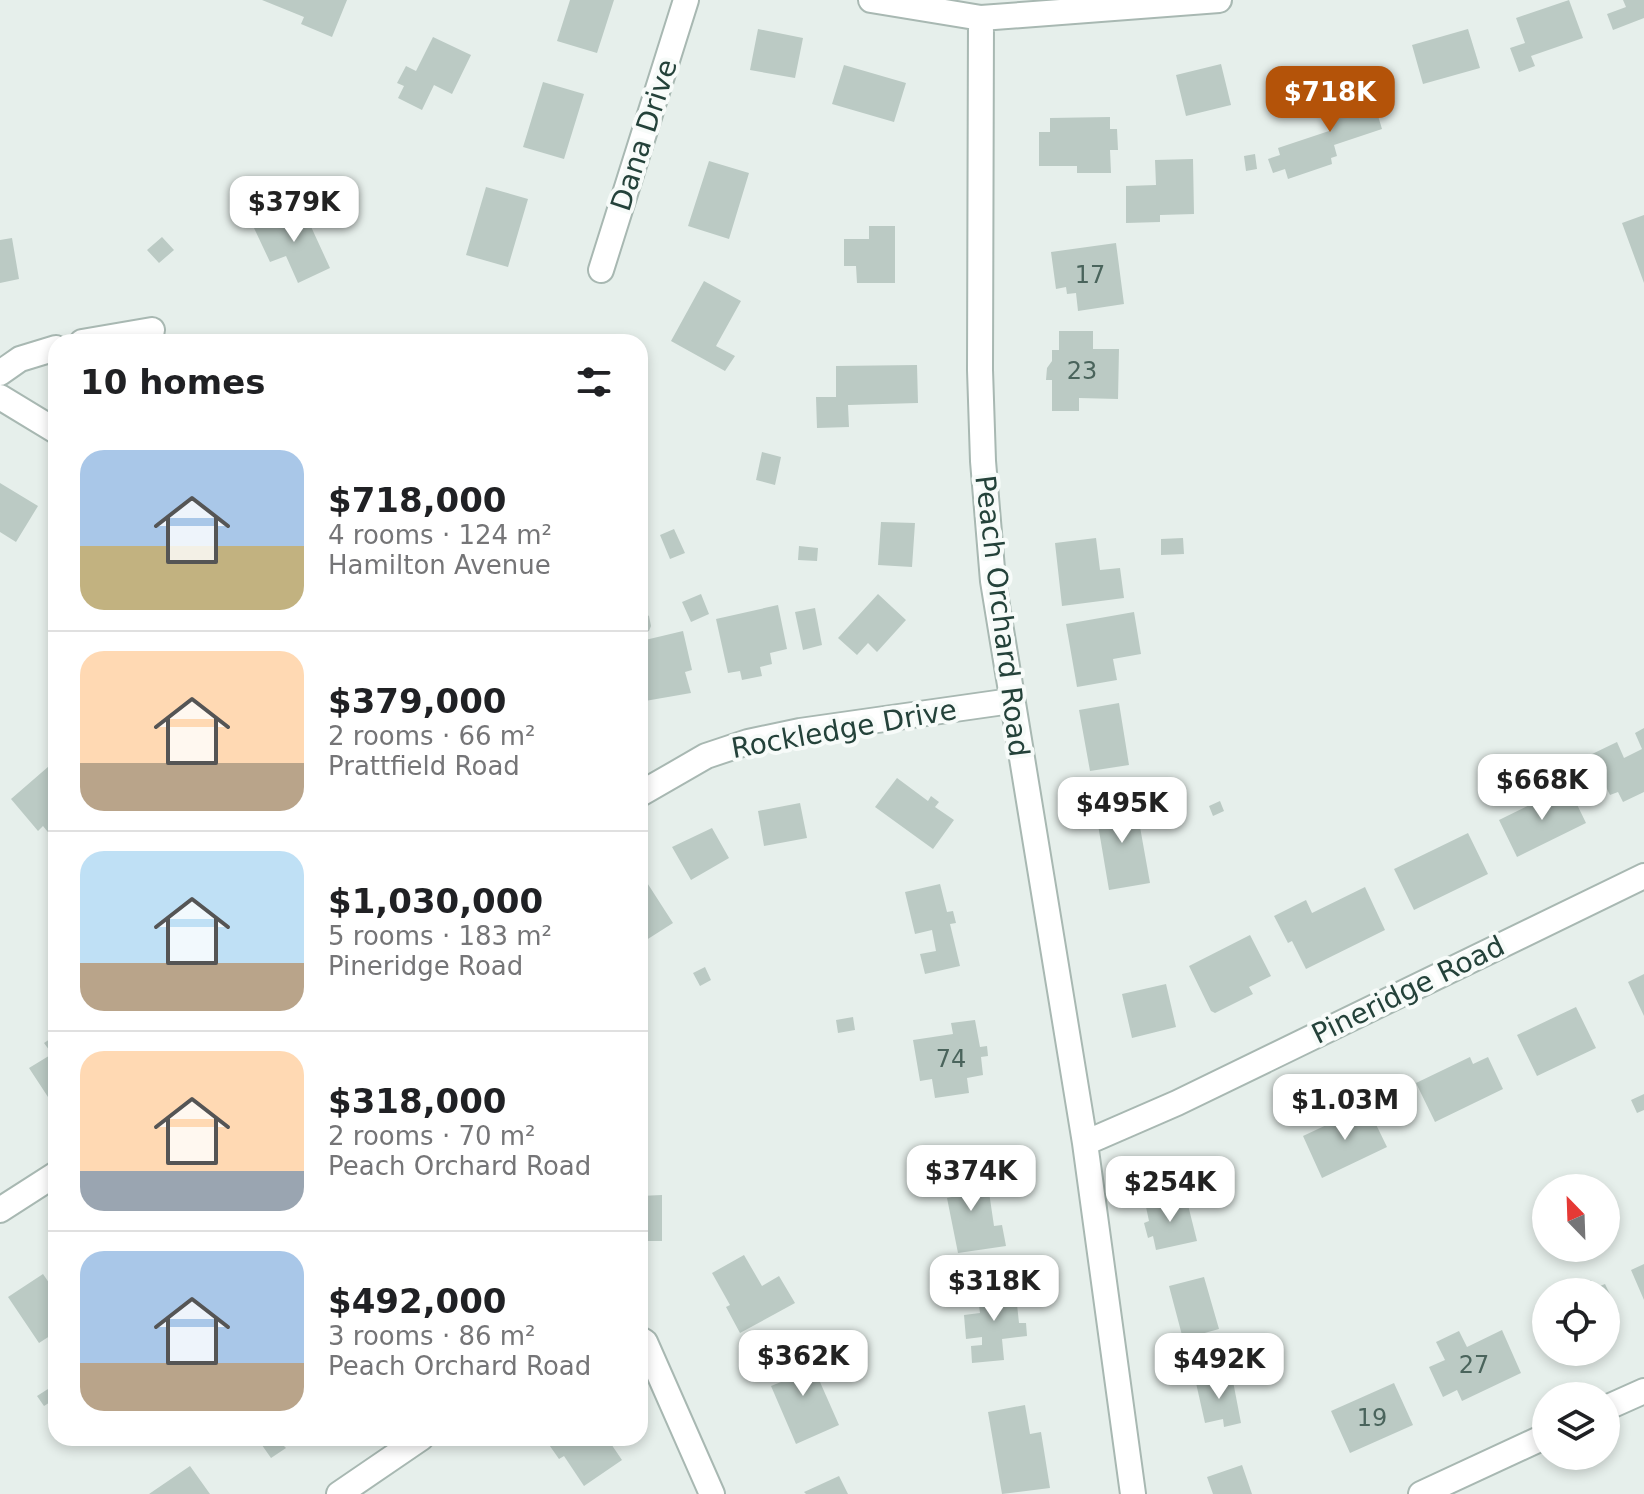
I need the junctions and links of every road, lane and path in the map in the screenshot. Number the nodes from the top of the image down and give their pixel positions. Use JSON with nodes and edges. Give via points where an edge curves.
{"nodes":[{"id":1,"x":686,"y":0,"type":"edge"},
{"id":2,"x":871,"y":0,"type":"edge"},
{"id":3,"x":1219,"y":0,"type":"edge"},
{"id":4,"x":981,"y":18,"type":"junction"},
{"id":5,"x":601,"y":270,"type":"dead end"},
{"id":6,"x":152,"y":330,"type":"dead end"},
{"id":7,"x":129,"y":334,"type":"edge"},
{"id":8,"x":48,"y":350,"type":"edge"},
{"id":9,"x":0,"y":373,"type":"edge"},
{"id":10,"x":0,"y":397,"type":"edge"},
{"id":11,"x":48,"y":426,"type":"edge"},
{"id":12,"x":1011,"y":701,"type":"junction"},
{"id":13,"x":648,"y":789,"type":"edge"},
{"id":14,"x":1644,"y":876,"type":"edge"},
{"id":15,"x":1085,"y":1143,"type":"junction"},
{"id":16,"x":48,"y":1179,"type":"edge"},
{"id":17,"x":0,"y":1210,"type":"edge"},
{"id":18,"x":648,"y":1348,"type":"edge"},
{"id":19,"x":1644,"y":1391,"type":"edge"},
{"id":20,"x":1620,"y":1402,"type":"edge"},
{"id":21,"x":1532,"y":1442,"type":"edge"},
{"id":22,"x":409,"y":1446,"type":"edge"},
{"id":23,"x":339,"y":1494,"type":"edge"},
{"id":24,"x":712,"y":1494,"type":"edge"},
{"id":25,"x":1133,"y":1494,"type":"edge"},
{"id":26,"x":1421,"y":1494,"type":"edge"}],
"edges":[{"from":1,"to":5,"type":"street","name":"Dana Drive"},
{"from":2,"to":4,"type":"street"},
{"from":3,"to":4,"type":"street"},
{"from":4,"to":12,"type":"street","name":"Peach Orchard Road","via":[[983,461]]},
{"from":6,"to":7,"type":"street"},
{"from":8,"to":9,"type":"street","via":[[20,359]]},
{"from":10,"to":11,"type":"street"},
{"from":12,"to":13,"type":"street","name":"Rockledge Drive","via":[[748,742],[706,756]]},
{"from":12,"to":15,"type":"street","name":"Peach Orchard Road"},
{"from":14,"to":15,"type":"street","name":"Pineridge Road"},
{"from":15,"to":25,"type":"street","name":"Peach Orchard Road"},
{"from":16,"to":17,"type":"street"},
{"from":18,"to":24,"type":"street"},
{"from":19,"to":20,"type":"street"},
{"from":21,"to":26,"type":"street"},
{"from":22,"to":23,"type":"street"}]}
